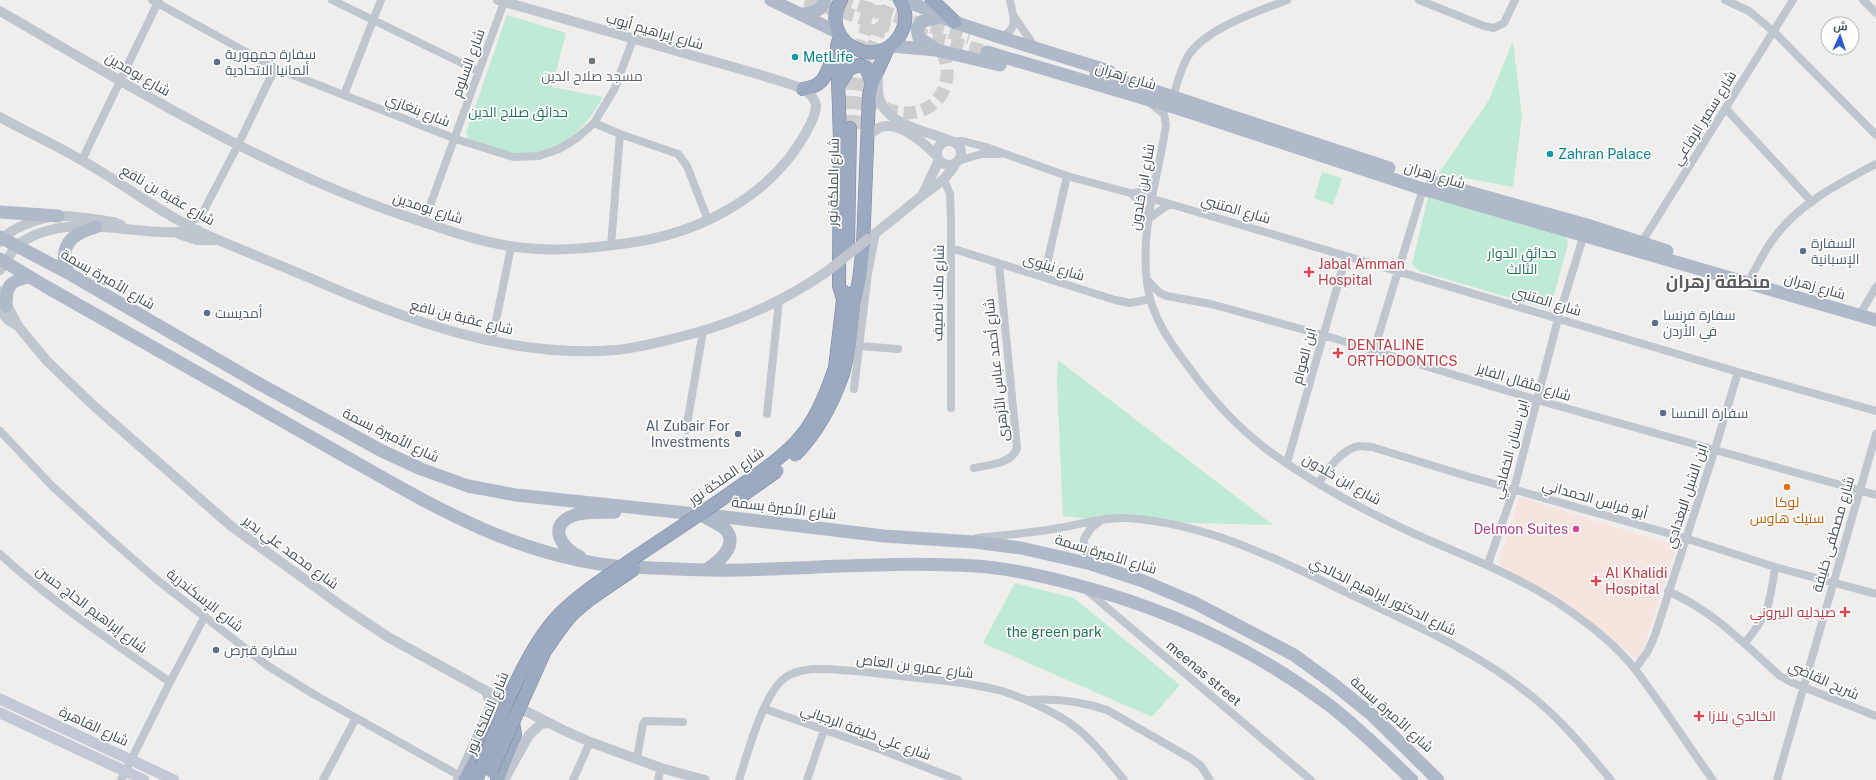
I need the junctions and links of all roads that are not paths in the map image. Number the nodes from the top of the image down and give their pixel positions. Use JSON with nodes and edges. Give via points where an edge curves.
{"nodes":[{"id":1,"x":332,"y":0,"type":"edge"},
{"id":2,"x":381,"y":0,"type":"edge"},
{"id":3,"x":771,"y":0,"type":"edge"},
{"id":4,"x":825,"y":0,"type":"edge"},
{"id":5,"x":841,"y":0,"type":"edge"},
{"id":6,"x":932,"y":0,"type":"edge"},
{"id":7,"x":1010,"y":0,"type":"edge"},
{"id":8,"x":1287,"y":0,"type":"edge"},
{"id":9,"x":1419,"y":0,"type":"edge"},
{"id":10,"x":1515,"y":0,"type":"edge"},
{"id":11,"x":1725,"y":0,"type":"edge"},
{"id":12,"x":1793,"y":0,"type":"edge"},
{"id":13,"x":1863,"y":0,"type":"edge"},
{"id":14,"x":156,"y":1,"type":"edge"},
{"id":15,"x":501,"y":1,"type":"edge"},
{"id":16,"x":901,"y":1,"type":"edge"},
{"id":17,"x":1276,"y":2,"type":"edge"},
{"id":18,"x":0,"y":11,"type":"edge"},
{"id":19,"x":1876,"y":13,"type":"edge"},
{"id":20,"x":802,"y":14,"type":"junction"},
{"id":21,"x":1013,"y":14,"type":"junction"},
{"id":22,"x":941,"y":17,"type":"junction"},
{"id":23,"x":373,"y":21,"type":"junction"},
{"id":24,"x":955,"y":22,"type":"junction"},
{"id":25,"x":1773,"y":30,"type":"junction"},
{"id":26,"x":840,"y":34,"type":"junction"},
{"id":27,"x":633,"y":39,"type":"junction"},
{"id":28,"x":992,"y":44,"type":"junction"},
{"id":29,"x":890,"y":47,"type":"junction"},
{"id":30,"x":1035,"y":47,"type":"junction"},
{"id":31,"x":837,"y":50,"type":"junction"},
{"id":32,"x":936,"y":50,"type":"junction"},
{"id":33,"x":275,"y":68,"type":"junction"},
{"id":34,"x":478,"y":71,"type":"junction"},
{"id":35,"x":875,"y":77,"type":"junction"},
{"id":36,"x":121,"y":80,"type":"junction"},
{"id":37,"x":839,"y":85,"type":"junction"},
{"id":38,"x":803,"y":89,"type":"junction"},
{"id":39,"x":1119,"y":91,"type":"junction"},
{"id":40,"x":1145,"y":93,"type":"junction"},
{"id":41,"x":344,"y":95,"type":"junction"},
{"id":42,"x":1173,"y":97,"type":"junction"},
{"id":43,"x":1726,"y":109,"type":"junction"},
{"id":44,"x":0,"y":117,"type":"edge"},
{"id":45,"x":594,"y":123,"type":"junction"},
{"id":46,"x":859,"y":132,"type":"junction"},
{"id":47,"x":620,"y":134,"type":"junction"},
{"id":48,"x":1876,"y":135,"type":"edge"},
{"id":49,"x":456,"y":139,"type":"junction"},
{"id":50,"x":950,"y":141,"type":"junction"},
{"id":51,"x":238,"y":145,"type":"junction"},
{"id":52,"x":1003,"y":154,"type":"junction"},
{"id":53,"x":938,"y":158,"type":"junction"},
{"id":54,"x":82,"y":160,"type":"junction"},
{"id":55,"x":957,"y":162,"type":"junction"},
{"id":56,"x":1876,"y":164,"type":"edge"},
{"id":57,"x":1067,"y":176,"type":"junction"},
{"id":58,"x":944,"y":180,"type":"junction"},
{"id":59,"x":1156,"y":180,"type":"junction"},
{"id":60,"x":1423,"y":189,"type":"junction"},
{"id":61,"x":1132,"y":194,"type":"junction"},
{"id":62,"x":922,"y":196,"type":"junction"},
{"id":63,"x":1151,"y":199,"type":"junction"},
{"id":64,"x":1812,"y":202,"type":"junction"},
{"id":65,"x":1169,"y":204,"type":"junction"},
{"id":66,"x":0,"y":212,"type":"edge"},
{"id":67,"x":58,"y":216,"type":"junction"},
{"id":68,"x":708,"y":220,"type":"junction"},
{"id":69,"x":1147,"y":220,"type":"junction"},
{"id":70,"x":424,"y":222,"type":"junction"},
{"id":71,"x":187,"y":225,"type":"junction"},
{"id":72,"x":96,"y":227,"type":"junction"},
{"id":73,"x":128,"y":228,"type":"junction"},
{"id":74,"x":198,"y":230,"type":"junction"},
{"id":75,"x":1585,"y":230,"type":"junction"},
{"id":76,"x":162,"y":231,"type":"junction"},
{"id":77,"x":179,"y":234,"type":"junction"},
{"id":78,"x":872,"y":236,"type":"junction"},
{"id":79,"x":1,"y":239,"type":"edge"},
{"id":80,"x":219,"y":240,"type":"junction"},
{"id":81,"x":611,"y":245,"type":"junction"},
{"id":82,"x":16,"y":246,"type":"junction"},
{"id":83,"x":511,"y":247,"type":"junction"},
{"id":84,"x":1639,"y":247,"type":"junction"},
{"id":85,"x":951,"y":248,"type":"junction"},
{"id":86,"x":1346,"y":256,"type":"junction"},
{"id":87,"x":2,"y":264,"type":"edge"},
{"id":88,"x":999,"y":264,"type":"junction"},
{"id":89,"x":1397,"y":270,"type":"junction"},
{"id":90,"x":68,"y":273,"type":"junction"},
{"id":91,"x":1752,"y":275,"type":"junction"},
{"id":92,"x":28,"y":277,"type":"junction"},
{"id":93,"x":1044,"y":277,"type":"junction"},
{"id":94,"x":1146,"y":280,"type":"junction"},
{"id":95,"x":1876,"y":287,"type":"edge"},
{"id":96,"x":0,"y":292,"type":"edge"},
{"id":97,"x":849,"y":299,"type":"junction"},
{"id":98,"x":1150,"y":299,"type":"junction"},
{"id":99,"x":779,"y":301,"type":"junction"},
{"id":100,"x":3,"y":308,"type":"edge"},
{"id":101,"x":1863,"y":309,"type":"junction"},
{"id":102,"x":1876,"y":313,"type":"edge"},
{"id":103,"x":1558,"y":319,"type":"junction"},
{"id":104,"x":1876,"y":320,"type":"edge"},
{"id":105,"x":703,"y":331,"type":"junction"},
{"id":106,"x":1323,"y":335,"type":"junction"},
{"id":107,"x":492,"y":340,"type":"junction"},
{"id":108,"x":860,"y":346,"type":"junction"},
{"id":109,"x":898,"y":349,"type":"dead end"},
{"id":110,"x":1374,"y":350,"type":"junction"},
{"id":111,"x":839,"y":371,"type":"junction"},
{"id":112,"x":1738,"y":372,"type":"junction"},
{"id":113,"x":854,"y":389,"type":"dead end"},
{"id":114,"x":1537,"y":400,"type":"junction"},
{"id":115,"x":951,"y":408,"type":"dead end"},
{"id":116,"x":1876,"y":411,"type":"edge"},
{"id":117,"x":767,"y":414,"type":"dead end"},
{"id":118,"x":686,"y":430,"type":"dead end"},
{"id":119,"x":1876,"y":434,"type":"edge"},
{"id":120,"x":1,"y":435,"type":"edge"},
{"id":121,"x":1715,"y":449,"type":"junction"},
{"id":122,"x":1287,"y":463,"type":"junction"},
{"id":123,"x":974,"y":468,"type":"dead end"},
{"id":124,"x":1319,"y":482,"type":"junction"},
{"id":125,"x":1514,"y":489,"type":"junction"},
{"id":126,"x":1859,"y":491,"type":"junction"},
{"id":127,"x":1876,"y":495,"type":"edge"},
{"id":128,"x":653,"y":510,"type":"junction"},
{"id":129,"x":701,"y":515,"type":"junction"},
{"id":130,"x":1101,"y":520,"type":"junction"},
{"id":131,"x":1685,"y":538,"type":"junction"},
{"id":132,"x":950,"y":541,"type":"junction"},
{"id":133,"x":0,"y":554,"type":"edge"},
{"id":134,"x":597,"y":564,"type":"junction"},
{"id":135,"x":1091,"y":564,"type":"junction"},
{"id":136,"x":1488,"y":564,"type":"junction"},
{"id":137,"x":1775,"y":567,"type":"junction"},
{"id":138,"x":707,"y":570,"type":"junction"},
{"id":139,"x":1832,"y":583,"type":"junction"},
{"id":140,"x":1081,"y":586,"type":"junction"},
{"id":141,"x":1668,"y":591,"type":"junction"},
{"id":142,"x":1876,"y":594,"type":"edge"},
{"id":143,"x":205,"y":616,"type":"junction"},
{"id":144,"x":1745,"y":643,"type":"junction"},
{"id":145,"x":1635,"y":669,"type":"junction"},
{"id":146,"x":170,"y":682,"type":"junction"},
{"id":147,"x":1803,"y":686,"type":"junction"},
{"id":148,"x":486,"y":691,"type":"junction"},
{"id":149,"x":0,"y":699,"type":"edge"},
{"id":150,"x":1028,"y":700,"type":"junction"},
{"id":151,"x":765,"y":709,"type":"junction"},
{"id":152,"x":0,"y":713,"type":"edge"},
{"id":153,"x":1876,"y":716,"type":"edge"},
{"id":154,"x":356,"y":718,"type":"junction"},
{"id":155,"x":683,"y":722,"type":"dead end"},
{"id":156,"x":549,"y":723,"type":"junction"},
{"id":157,"x":498,"y":724,"type":"junction"},
{"id":158,"x":824,"y":730,"type":"junction"},
{"id":159,"x":590,"y":742,"type":"junction"},
{"id":160,"x":637,"y":758,"type":"junction"},
{"id":161,"x":131,"y":760,"type":"junction"},
{"id":162,"x":662,"y":768,"type":"junction"},
{"id":163,"x":123,"y":776,"type":"edge"},
{"id":164,"x":486,"y":776,"type":"edge"},
{"id":165,"x":461,"y":779,"type":"edge"},
{"id":166,"x":144,"y":780,"type":"edge"},
{"id":167,"x":174,"y":780,"type":"edge"},
{"id":168,"x":322,"y":780,"type":"edge"},
{"id":169,"x":504,"y":780,"type":"edge"},
{"id":170,"x":573,"y":780,"type":"edge"},
{"id":171,"x":658,"y":780,"type":"edge"},
{"id":172,"x":705,"y":780,"type":"edge"},
{"id":173,"x":739,"y":780,"type":"edge"},
{"id":174,"x":807,"y":780,"type":"edge"},
{"id":175,"x":958,"y":780,"type":"edge"},
{"id":176,"x":1124,"y":780,"type":"edge"},
{"id":177,"x":1210,"y":780,"type":"edge"},
{"id":178,"x":1311,"y":780,"type":"edge"},
{"id":179,"x":1412,"y":780,"type":"edge"},
{"id":180,"x":1438,"y":780,"type":"edge"},
{"id":181,"x":1610,"y":780,"type":"edge"},
{"id":182,"x":1713,"y":780,"type":"edge"},
{"id":183,"x":1777,"y":780,"type":"edge"}],
"edges":[{"from":1,"to":23,"type":"street"},
{"from":2,"to":23,"type":"street"},
{"from":3,"to":20,"type":"main road"},
{"from":4,"to":20,"type":"main road","via":[[816,11]]},
{"from":5,"to":26,"type":"highway","via":[[836,12]]},
{"from":6,"to":24,"type":"highway"},
{"from":7,"to":21,"type":"street"},
{"from":8,"to":17,"type":"street"},
{"from":9,"to":10,"type":"street","via":[[1494,28],[1504,23]]},
{"from":11,"to":25,"type":"street","via":[[1749,11]]},
{"from":12,"to":25,"type":"street","name":"شارع سمير الرفاعي"},
{"from":13,"to":19,"type":"street"},
{"from":14,"to":33,"type":"street","name":"شارع بنغازي"},
{"from":14,"to":36,"type":"street"},
{"from":15,"to":27,"type":"street","name":"شارع إبراهيم أيوب"},
{"from":15,"to":34,"type":"street","name":"شارع السلوم"},
{"from":16,"to":22,"type":"main road","via":[[917,5]]},
{"from":16,"to":29,"type":"highway","via":[[906,14],[905,26],[900,37]]},
{"from":17,"to":42,"type":"street","via":[[1223,28],[1200,43],[1185,62]]},
{"from":18,"to":36,"type":"street","name":"شارع بومدين"},
{"from":20,"to":26,"type":"main road"},
{"from":21,"to":28,"type":"street","via":[[1011,30]]},
{"from":21,"to":30,"type":"street"},
{"from":22,"to":24,"type":"main road"},
{"from":22,"to":32,"type":"main road","via":[[923,21],[917,29],[919,38]]},
{"from":23,"to":34,"type":"street"},
{"from":23,"to":41,"type":"street"},
{"from":24,"to":28,"type":"main road"},
{"from":25,"to":43,"type":"street","name":"شارع سمير الرفاعي"},
{"from":25,"to":48,"type":"street"},
{"from":26,"to":29,"type":"highway","via":[[847,44],[867,53]]},
{"from":26,"to":31,"type":"highway"},
{"from":27,"to":38,"type":"street","name":"شارع إبراهيم أيوب"},
{"from":27,"to":45,"type":"street","name":"شارع بنغازي","via":[[615,88]]},
{"from":28,"to":30,"type":"main road"},
{"from":28,"to":39,"type":"main road","name":"شارع زهران"},
{"from":28,"to":40,"type":"main road","name":"شارع زهران"},
{"from":29,"to":32,"type":"main road"},
{"from":29,"to":35,"type":"highway"},
{"from":30,"to":40,"type":"main road","via":[[1126,77]]},
{"from":31,"to":37,"type":"highway"},
{"from":31,"to":38,"type":"highway","via":[[821,82]]},
{"from":32,"to":39,"type":"main road","via":[[1101,90]]},
{"from":33,"to":41,"type":"street","name":"شارع بنغازي"},
{"from":33,"to":51,"type":"street"},
{"from":34,"to":49,"type":"street","name":"شارع السلوم"},
{"from":35,"to":37,"type":"highway","via":[[859,65],[849,69]]},
{"from":35,"to":46,"type":"highway"},
{"from":35,"to":50,"type":"street","name":"شارع المتنبي","via":[[880,100],[890,114],[901,122]]},
{"from":36,"to":51,"type":"street","name":"شارع بومدين"},
{"from":36,"to":54,"type":"street"},
{"from":37,"to":97,"type":"highway","via":[[839,286]]},
{"from":38,"to":68,"type":"street","name":"شارع بومدين","via":[[815,101],[815,110],[808,128],[789,157],[755,191]]},
{"from":39,"to":40,"type":"main road","name":"شارع زهران"},
{"from":40,"to":42,"type":"main road","name":"شارع زهران"},
{"from":40,"to":59,"type":"street","name":"شارع ابن خلدون","via":[[1166,120]]},
{"from":40,"to":60,"type":"main road","name":"شارع زهران"},
{"from":41,"to":49,"type":"street","name":"شارع بنغازي"},
{"from":42,"to":75,"type":"main road","name":"شارع زهران","via":[[1426,181]]},
{"from":43,"to":64,"type":"street"},
{"from":43,"to":84,"type":"street","name":"شارع سمير الرفاعي"},
{"from":44,"to":54,"type":"street","name":"شارع عقبة بن نافع"},
{"from":45,"to":47,"type":"street"},
{"from":45,"to":49,"type":"street","name":"شارع بنغازي","via":[[569,144],[539,156],[505,155]]},
{"from":46,"to":53,"type":"street","via":[[892,126],[919,140]]},
{"from":46,"to":97,"type":"highway","name":"شارع الملكة نور","via":[[849,223]]},
{"from":46,"to":97,"type":"highway","via":[[863,246],[859,280]]},
{"from":47,"to":68,"type":"street","via":[[678,154],[687,166]]},
{"from":47,"to":81,"type":"street"},
{"from":49,"to":70,"type":"street","name":"شارع السلوم"},
{"from":50,"to":52,"type":"street","name":"شارع المتنبي","via":[[971,143]]},
{"from":50,"to":53,"type":"street","via":[[939,146]]},
{"from":50,"to":55,"type":"street","via":[[960,147],[961,154]]},
{"from":51,"to":70,"type":"street","name":"شارع بومدين","via":[[316,182]]},
{"from":51,"to":71,"type":"street","via":[[202,214]]},
{"from":52,"to":55,"type":"street","name":"شارع المتنبي","via":[[981,154]]},
{"from":52,"to":57,"type":"street","name":"شارع المتنبي"},
{"from":53,"to":55,"type":"street","via":[[947,165]]},
{"from":53,"to":62,"type":"street","name":"شارع عقبة بن نافع"},
{"from":54,"to":71,"type":"street","name":"شارع عقبة بن نافع"},
{"from":55,"to":58,"type":"street","name":"شارع عقبة بن نافع"},
{"from":56,"to":64,"type":"street"},
{"from":57,"to":61,"type":"street","name":"شارع المتنبي"},
{"from":57,"to":93,"type":"street"},
{"from":58,"to":62,"type":"street","name":"شارع عقبة بن نافع"},
{"from":58,"to":85,"type":"street","name":"شارع ملك ناصيف","via":[[951,202]]},
{"from":59,"to":61,"type":"street","via":[[1147,189]]},
{"from":59,"to":63,"type":"street","name":"شارع ابن خلدون"},
{"from":60,"to":75,"type":"main road","name":"شارع زهران"},
{"from":60,"to":89,"type":"street"},
{"from":61,"to":63,"type":"street","name":"شارع المتنبي"},
{"from":61,"to":69,"type":"street","via":[[1142,205]]},
{"from":62,"to":78,"type":"street","name":"شارع عقبة بن نافع"},
{"from":63,"to":65,"type":"street","name":"شارع المتنبي"},
{"from":63,"to":69,"type":"street","name":"شارع ابن خلدون"},
{"from":64,"to":91,"type":"street","via":[[1781,228]]},
{"from":65,"to":69,"type":"street"},
{"from":65,"to":86,"type":"street","name":"شارع المتنبي"},
{"from":66,"to":67,"type":"main road"},
{"from":67,"to":73,"type":"street","via":[[114,222]]},
{"from":67,"to":79,"type":"street","via":[[18,228]]},
{"from":68,"to":81,"type":"street","name":"شارع بومدين","via":[[663,237]]},
{"from":69,"to":94,"type":"street","name":"شارع ابن خلدون"},
{"from":70,"to":83,"type":"street","name":"شارع بومدين"},
{"from":71,"to":74,"type":"street","name":"شارع عقبة بن نافع"},
{"from":71,"to":76,"type":"street"},
{"from":72,"to":73,"type":"street"},
{"from":72,"to":82,"type":"street","via":[[60,227],[32,235]]},
{"from":72,"to":90,"type":"main road","via":[[76,234],[65,248],[64,261]]},
{"from":73,"to":76,"type":"street"},
{"from":74,"to":77,"type":"street"},
{"from":74,"to":80,"type":"street","name":"شارع عقبة بن نافع"},
{"from":75,"to":84,"type":"main road","name":"شارع زهران"},
{"from":75,"to":103,"type":"street","name":"ابن سنان الخفاجي"},
{"from":76,"to":77,"type":"street"},
{"from":77,"to":80,"type":"street","via":[[197,240]]},
{"from":78,"to":99,"type":"street","name":"شارع عقبة بن نافع","bridge":true,"via":[[825,272]]},
{"from":78,"to":108,"type":"street"},
{"from":79,"to":82,"type":"main road","name":"شارع الأميرة بسمة"},
{"from":80,"to":107,"type":"street","name":"شارع عقبة بن نافع","via":[[380,308],[438,327]]},
{"from":81,"to":83,"type":"street","name":"شارع بومدين","via":[[567,249]]},
{"from":82,"to":87,"type":"street"},
{"from":82,"to":90,"type":"main road","name":"شارع الأميرة بسمة"},
{"from":83,"to":107,"type":"street"},
{"from":84,"to":91,"type":"main road","name":"شارع زهران"},
{"from":84,"to":104,"type":"main road","name":"شارع زهران"},
{"from":85,"to":88,"type":"street","name":"شارع نينوى"},
{"from":85,"to":115,"type":"street","name":"شارع ملك ناصيف"},
{"from":86,"to":89,"type":"street","name":"شارع المتنبي"},
{"from":86,"to":106,"type":"street","name":"ابن العوام"},
{"from":87,"to":92,"type":"main road"},
{"from":88,"to":93,"type":"street","name":"شارع نينوى"},
{"from":88,"to":123,"type":"street","name":"شارع أحمد عباس الأزهرى","via":[[1017,448],[1016,453],[1008,460]]},
{"from":89,"to":103,"type":"street","name":"شارع المتنبي"},
{"from":89,"to":110,"type":"street"},
{"from":90,"to":128,"type":"main road","name":"شارع الأميرة بسمة","via":[[263,386],[382,451],[421,469],[468,486]]},
{"from":91,"to":101,"type":"main road","name":"شارع زهران"},
{"from":92,"to":100,"type":"main road","via":[[16,280],[9,286]]},
{"from":92,"to":134,"type":"main road","via":[[466,522],[526,546]]},
{"from":93,"to":98,"type":"street","name":"شارع نينوى","via":[[1123,302]]},
{"from":94,"to":98,"type":"street","name":"شارع ابن خلدون"},
{"from":94,"to":106,"type":"street","name":"شارع مثقال الفايز","via":[[1167,296],[1211,304]]},
{"from":95,"to":101,"type":"street"},
{"from":96,"to":100,"type":"street","name":"شارع محمد علي بدير"},
{"from":97,"to":111,"type":"highway","name":"شارع الملكة نور"},
{"from":98,"to":122,"type":"street","name":"شارع ابن خلدون","via":[[1164,331],[1201,384],[1239,424]]},
{"from":99,"to":105,"type":"street","name":"شارع عقبة بن نافع"},
{"from":99,"to":117,"type":"street"},
{"from":100,"to":148,"type":"street","name":"شارع محمد علي بدير","via":[[14,315],[18,326],[46,361],[231,526],[343,608],[388,637]]},
{"from":101,"to":102,"type":"main road","name":"شارع زهران"},
{"from":103,"to":112,"type":"street","name":"شارع المتنبي"},
{"from":103,"to":114,"type":"street","name":"ابن سنان الخفاجي"},
{"from":105,"to":107,"type":"street","name":"شارع عقبة بن نافع","via":[[640,346],[590,351],[535,347]]},
{"from":105,"to":118,"type":"street"},
{"from":106,"to":110,"type":"street","name":"شارع مثقال الفايز"},
{"from":106,"to":122,"type":"street","name":"ابن العوام"},
{"from":108,"to":109,"type":"street"},
{"from":108,"to":113,"type":"street"},
{"from":110,"to":114,"type":"street","name":"شارع مثقال الفايز"},
{"from":111,"to":157,"type":"highway","name":"شارع الملكة نور","bridge":true,"via":[[811,421],[797,442],[786,452],[727,496],[589,589],[555,619],[540,638]]},
{"from":111,"to":164,"type":"highway","name":"شارع الملكة نور","bridge":true,"via":[[834,397],[821,423],[806,444],[790,459],[753,488],[592,597],[568,619],[545,651],[514,723]]},
{"from":112,"to":116,"type":"street","name":"شارع المتنبي"},
{"from":112,"to":121,"type":"street","name":"ابن الشبل البغدادي"},
{"from":114,"to":121,"type":"street","name":"شارع مثقال الفايز"},
{"from":114,"to":125,"type":"street","name":"ابن سنان الخفاجي"},
{"from":119,"to":126,"type":"street","name":"شارع مصطفى خليفة"},
{"from":120,"to":143,"type":"street","name":"شارع الإسكندرية","via":[[109,538],[156,579]]},
{"from":121,"to":126,"type":"street","name":"شارع مثقال الفايز"},
{"from":121,"to":131,"type":"street","name":"ابن الشبل البغدادي"},
{"from":122,"to":124,"type":"street","name":"شارع ابن خلدون"},
{"from":124,"to":125,"type":"street","name":"أبو فراس الحمداني","via":[[1337,459],[1359,446],[1372,447]]},
{"from":124,"to":136,"type":"street","name":"شارع ابن خلدون","via":[[1399,526]]},
{"from":125,"to":131,"type":"street","name":"أبو فراس الحمداني"},
{"from":125,"to":136,"type":"street","name":"ابن سنان الخفاجي"},
{"from":126,"to":127,"type":"street","name":"شارع مثقال الفايز"},
{"from":126,"to":139,"type":"street","name":"شارع مصطفى خليفة"},
{"from":128,"to":129,"type":"main road","name":"شارع الأميرة بسمة"},
{"from":128,"to":134,"type":"main road","via":[[576,515],[565,520],[559,532],[561,543],[573,554]]},
{"from":129,"to":132,"type":"main road","name":"شارع الأميرة بسمة"},
{"from":129,"to":138,"type":"main road","via":[[725,529],[730,544],[726,552]]},
{"from":130,"to":132,"type":"street","name":"شارع الدكتور إبراهيم الخالدي","via":[[1040,531]]},
{"from":130,"to":135,"type":"street","via":[[1091,528],[1084,539],[1085,552]]},
{"from":130,"to":181,"type":"street","name":"شارع الدكتور إبراهيم الخالدي","via":[[1143,520],[1194,528],[1220,536],[1424,629],[1476,658],[1538,702],[1574,735]]},
{"from":131,"to":137,"type":"street","name":"أبو فراس الحمداني"},
{"from":131,"to":141,"type":"street","name":"ابن الشبل البغدادي"},
{"from":132,"to":135,"type":"main road","name":"شارع الأميرة بسمة","via":[[1021,548]]},
{"from":133,"to":146,"type":"street","name":"شارع إبراهيم الحاج حسن","via":[[107,639]]},
{"from":134,"to":138,"type":"main road"},
{"from":135,"to":180,"type":"main road","name":"شارع الأميرة بسمة","via":[[1143,581],[1195,603],[1294,655],[1372,715]]},
{"from":136,"to":145,"type":"street","name":"شارع ابن خلدون","via":[[1563,606],[1594,629]]},
{"from":137,"to":139,"type":"street","name":"أبو فراس الحمداني"},
{"from":137,"to":144,"type":"street","via":[[1766,614]]},
{"from":138,"to":140,"type":"main road","via":[[976,566],[1018,571]]},
{"from":139,"to":142,"type":"street","name":"أبو فراس الحمداني"},
{"from":139,"to":147,"type":"street","name":"شارع مصطفى خليفة"},
{"from":140,"to":178,"type":"street","name":"meenas street"},
{"from":140,"to":179,"type":"main road","via":[[1116,596],[1194,626],[1267,664],[1338,713]]},
{"from":141,"to":144,"type":"street","name":"شريح القاضي","via":[[1702,609]]},
{"from":141,"to":145,"type":"street","name":"ابن الشبل البغدادي","via":[[1652,643]]},
{"from":143,"to":146,"type":"street"},
{"from":143,"to":154,"type":"street","name":"شارع الإسكندرية","via":[[268,666]]},
{"from":144,"to":147,"type":"street","name":"شريح القاضي","via":[[1780,676]]},
{"from":145,"to":182,"type":"street","name":"شارع ابن خلدون"},
{"from":146,"to":161,"type":"street"},
{"from":147,"to":153,"type":"street","name":"شريح القاضي"},
{"from":147,"to":183,"type":"street","name":"شارع مصطفى خليفة"},
{"from":148,"to":156,"type":"street","name":"شارع محمد علي بدير"},
{"from":148,"to":165,"type":"street","name":"شارع الملكة نور","via":[[490,703],[486,722]]},
{"from":149,"to":161,"type":"main road","name":"شارع القاهرة"},
{"from":150,"to":151,"type":"street","name":"شارع عمرو بن العاص","via":[[969,684],[812,669],[794,673],[780,681]]},
{"from":150,"to":176,"type":"street","name":"شارع عمرو بن العاص","via":[[1077,728],[1098,748]]},
{"from":150,"to":177,"type":"street","via":[[1057,699],[1107,710],[1192,759],[1201,766]]},
{"from":151,"to":158,"type":"street","name":"شارع علي خليفة الرجباني"},
{"from":151,"to":173,"type":"street","name":"شارع عمرو بن العاص"},
{"from":152,"to":163,"type":"main road","name":"شارع القاهرة"},
{"from":154,"to":165,"type":"street","name":"شارع الإسكندرية"},
{"from":154,"to":168,"type":"street"},
{"from":155,"to":160,"type":"street","via":[[645,721]]},
{"from":156,"to":159,"type":"street","name":"شارع محمد علي بدير"},
{"from":156,"to":169,"type":"street","via":[[541,724],[529,735]]},
{"from":157,"to":164,"type":"highway","name":"شارع الملكة نور","bridge":true},
{"from":157,"to":165,"type":"highway"},
{"from":158,"to":174,"type":"street"},
{"from":158,"to":175,"type":"street","name":"شارع علي خليفة الرجباني"},
{"from":159,"to":160,"type":"street","name":"شارع محمد علي بدير"},
{"from":159,"to":170,"type":"street"},
{"from":160,"to":162,"type":"street","name":"شارع محمد علي بدير"},
{"from":161,"to":163,"type":"street"},
{"from":161,"to":167,"type":"main road","name":"شارع القاهرة"},
{"from":162,"to":171,"type":"street"},
{"from":162,"to":172,"type":"street","name":"شارع محمد علي بدير"},
{"from":163,"to":166,"type":"main road","name":"شارع القاهرة"}]}
